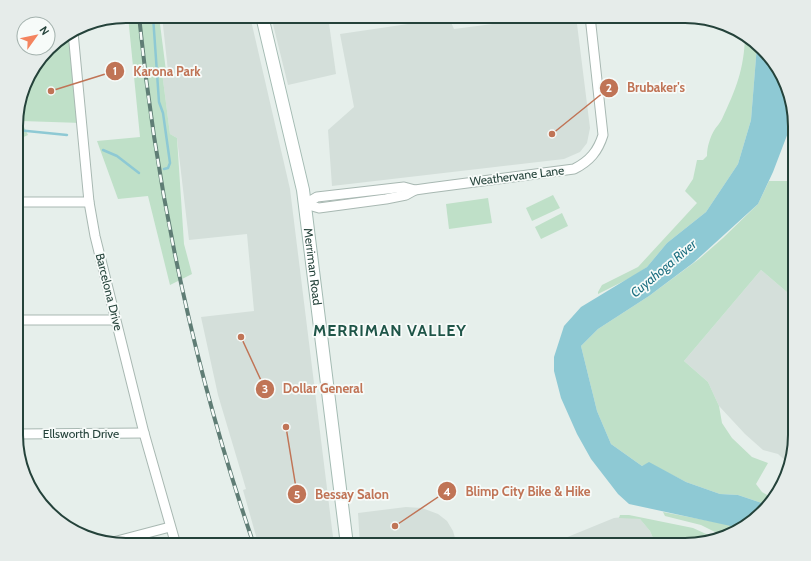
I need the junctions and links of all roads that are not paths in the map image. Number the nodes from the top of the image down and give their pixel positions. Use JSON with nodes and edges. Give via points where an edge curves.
{"nodes":[{"id":1,"x":264,"y":23,"type":"edge"},
{"id":2,"x":591,"y":23,"type":"edge"},
{"id":3,"x":74,"y":37,"type":"edge"},
{"id":4,"x":357,"y":192,"type":"junction"},
{"id":5,"x":391,"y":193,"type":"junction"},
{"id":6,"x":23,"y":202,"type":"edge"},
{"id":7,"x":89,"y":202,"type":"junction"},
{"id":8,"x":358,"y":203,"type":"junction"},
{"id":9,"x":305,"y":204,"type":"junction"},
{"id":10,"x":23,"y":320,"type":"edge"},
{"id":11,"x":115,"y":320,"type":"junction"},
{"id":12,"x":144,"y":433,"type":"junction"},
{"id":13,"x":23,"y":434,"type":"edge"},
{"id":14,"x":170,"y":527,"type":"junction"},
{"id":15,"x":128,"y":538,"type":"edge"},
{"id":16,"x":174,"y":538,"type":"edge"},
{"id":17,"x":346,"y":538,"type":"edge"}],
"edges":[{"from":1,"to":9,"type":"main road","name":"Merriman Road"},
{"from":2,"to":5,"type":"street","name":"Weathervane Lane","via":[[603,132],[597,151],[591,158],[574,169],[415,190],[404,187]]},
{"from":3,"to":7,"type":"street","name":"Barcelona Drive"},
{"from":4,"to":5,"type":"street","name":"Weathervane Lane"},
{"from":4,"to":8,"type":"street"},
{"from":4,"to":9,"type":"street","name":"Weathervane Lane","via":[[317,197]]},
{"from":5,"to":8,"type":"street","name":"Weathervane Lane"},
{"from":6,"to":7,"type":"street"},
{"from":7,"to":11,"type":"street","name":"Barcelona Drive"},
{"from":8,"to":9,"type":"street","name":"Weathervane Lane","via":[[319,208]]},
{"from":9,"to":17,"type":"main road","name":"Merriman Road"},
{"from":10,"to":11,"type":"street"},
{"from":11,"to":12,"type":"street","name":"Barcelona Drive"},
{"from":12,"to":13,"type":"street","name":"Ellsworth Drive"},
{"from":12,"to":14,"type":"street","name":"Barcelona Drive","via":[[163,494]]},
{"from":14,"to":15,"type":"street"},
{"from":14,"to":16,"type":"street","name":"Barcelona Drive"}]}
